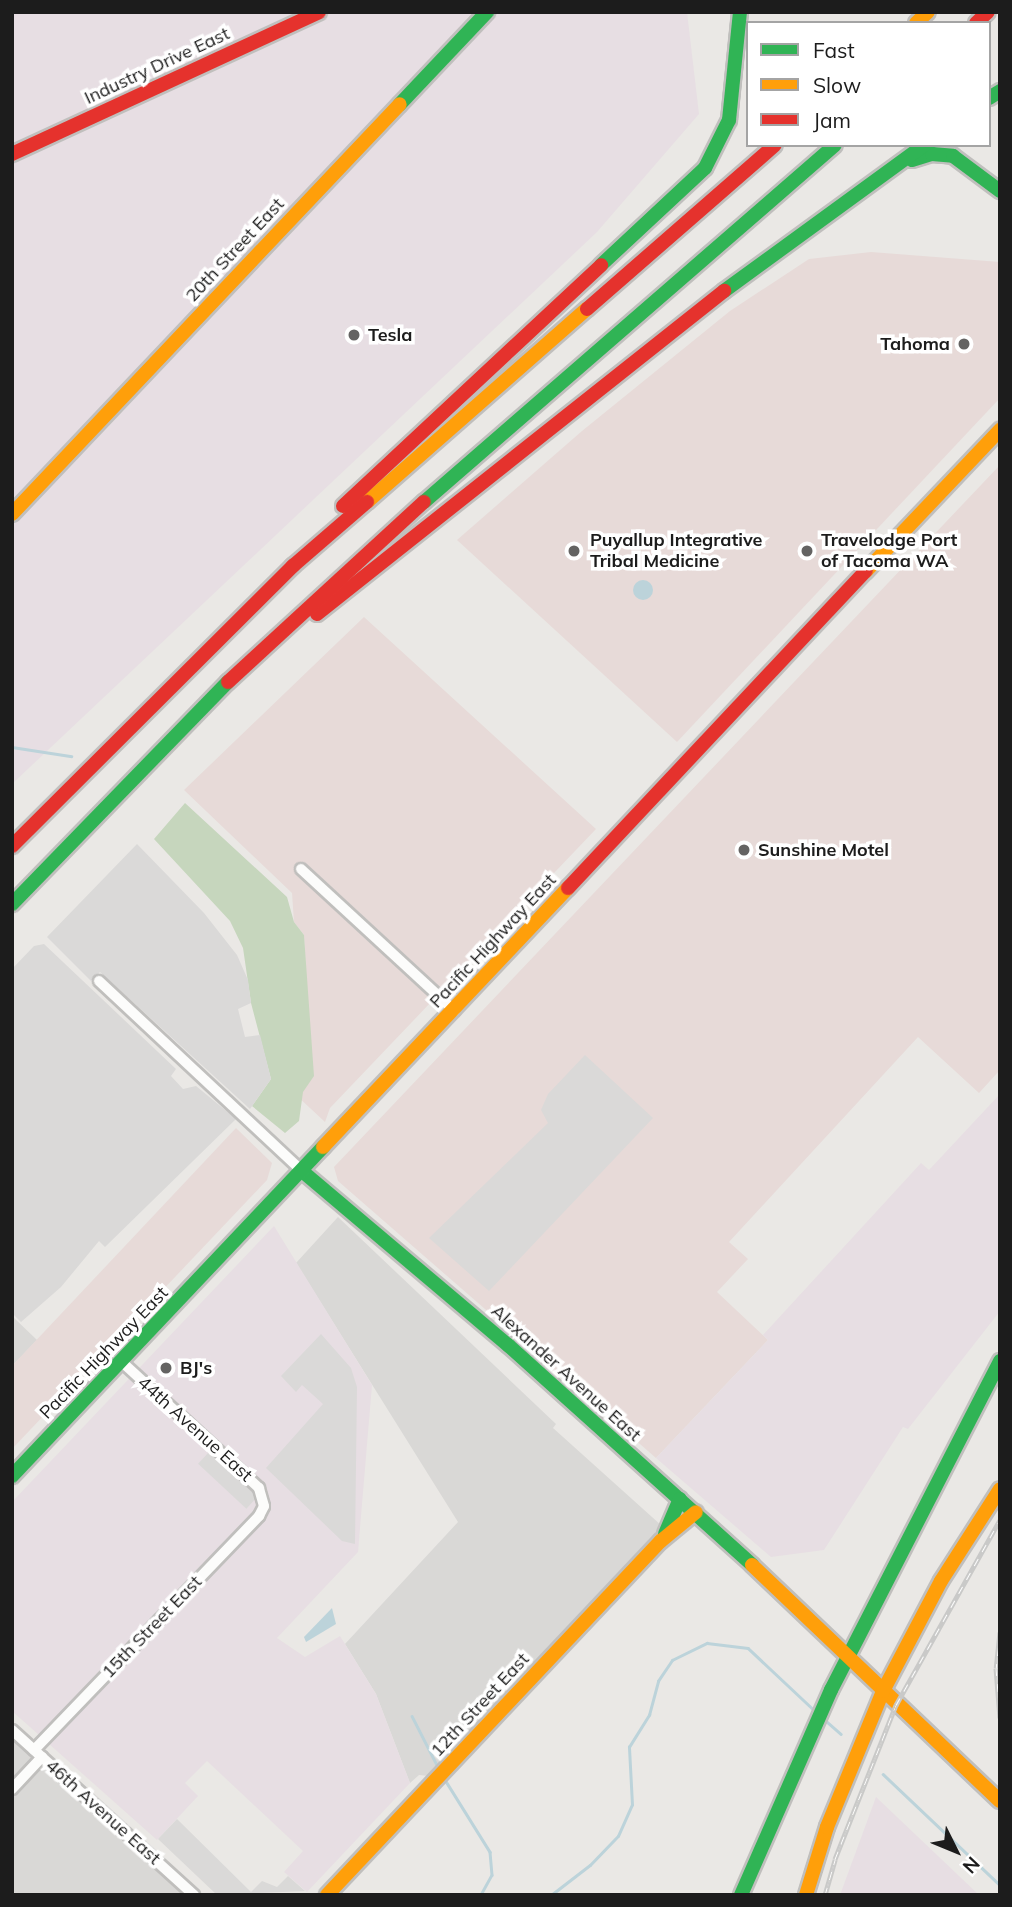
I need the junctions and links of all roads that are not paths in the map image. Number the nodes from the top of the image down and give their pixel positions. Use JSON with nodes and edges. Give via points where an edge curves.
{"nodes":[{"id":1,"x":319,"y":12,"type":"edge"},
{"id":2,"x":740,"y":12,"type":"edge"},
{"id":3,"x":480,"y":15,"type":"edge"},
{"id":4,"x":773,"y":147,"type":"edge"},
{"id":5,"x":833,"y":147,"type":"edge"},
{"id":6,"x":921,"y":147,"type":"edge"},
{"id":7,"x":12,"y":155,"type":"edge"},
{"id":8,"x":893,"y":168,"type":"junction"},
{"id":9,"x":1000,"y":191,"type":"edge"},
{"id":10,"x":1000,"y":430,"type":"edge"},
{"id":11,"x":12,"y":514,"type":"edge"},
{"id":12,"x":293,"y":566,"type":"junction"},
{"id":13,"x":193,"y":717,"type":"junction"},
{"id":14,"x":12,"y":846,"type":"edge"},
{"id":15,"x":301,"y":869,"type":"dead end"},
{"id":16,"x":12,"y":904,"type":"edge"},
{"id":17,"x":99,"y":981,"type":"dead end"},
{"id":18,"x":454,"y":1011,"type":"junction"},
{"id":19,"x":302,"y":1171,"type":"junction"},
{"id":20,"x":121,"y":1361,"type":"junction"},
{"id":21,"x":1000,"y":1361,"type":"edge"},
{"id":22,"x":12,"y":1476,"type":"edge"},
{"id":23,"x":1000,"y":1489,"type":"edge"},
{"id":24,"x":680,"y":1499,"type":"junction"},
{"id":25,"x":264,"y":1501,"type":"joint"},
{"id":26,"x":696,"y":1512,"type":"junction"},
{"id":27,"x":661,"y":1541,"type":"junction"},
{"id":28,"x":848,"y":1656,"type":"junction"},
{"id":29,"x":883,"y":1691,"type":"junction"},
{"id":30,"x":12,"y":1730,"type":"edge"},
{"id":31,"x":38,"y":1753,"type":"junction"},
{"id":32,"x":12,"y":1789,"type":"edge"},
{"id":33,"x":1000,"y":1801,"type":"edge"},
{"id":34,"x":194,"y":1895,"type":"edge"},
{"id":35,"x":327,"y":1895,"type":"edge"},
{"id":36,"x":741,"y":1895,"type":"edge"},
{"id":37,"x":806,"y":1895,"type":"edge"}],
"edges":[{"from":1,"to":7,"type":"main road","name":"Industry Drive East"},
{"from":2,"to":12,"type":"main road","via":[[729,120],[705,168],[408,442],[329,520]]},
{"from":3,"to":11,"type":"main road","name":"20th Street East"},
{"from":4,"to":12,"type":"main road"},
{"from":5,"to":13,"type":"main road","via":[[387,534]]},
{"from":6,"to":8,"type":"main road"},
{"from":8,"to":9,"type":"main road","via":[[942,154],[961,161]]},
{"from":8,"to":13,"type":"main road","via":[[684,321]]},
{"from":10,"to":18,"type":"main road","name":"Pacific Highway East"},
{"from":12,"to":14,"type":"main road"},
{"from":13,"to":16,"type":"main road"},
{"from":15,"to":18,"type":"street"},
{"from":17,"to":19,"type":"street","name":"Alexander Avenue East"},
{"from":18,"to":19,"type":"main road","name":"Pacific Highway East"},
{"from":19,"to":20,"type":"main road","name":"Pacific Highway East"},
{"from":19,"to":24,"type":"main road","name":"Alexander Avenue East","via":[[508,1345]]},
{"from":20,"to":22,"type":"main road","name":"Pacific Highway East"},
{"from":20,"to":25,"type":"street","name":"44th Avenue East","via":[[258,1487]]},
{"from":21,"to":28,"type":"main road"},
{"from":23,"to":29,"type":"main road","via":[[941,1581]]},
{"from":24,"to":26,"type":"main road","name":"Alexander Avenue East"},
{"from":24,"to":27,"type":"main road","name":"12th Street East"},
{"from":25,"to":31,"type":"street","name":"15th Street East","via":[[259,1516]]},
{"from":26,"to":27,"type":"main road","name":"12th Street East"},
{"from":26,"to":28,"type":"main road","name":"Alexander Avenue East"},
{"from":27,"to":35,"type":"main road","name":"12th Street East"},
{"from":28,"to":29,"type":"main road","name":"Alexander Avenue East"},
{"from":28,"to":36,"type":"main road"},
{"from":29,"to":33,"type":"main road","name":"Alexander Avenue East"},
{"from":29,"to":37,"type":"main road","via":[[832,1814]]},
{"from":30,"to":31,"type":"street","name":"46th Avenue East"},
{"from":31,"to":32,"type":"street","name":"15th Street East"},
{"from":31,"to":34,"type":"street","name":"46th Avenue East"}]}
